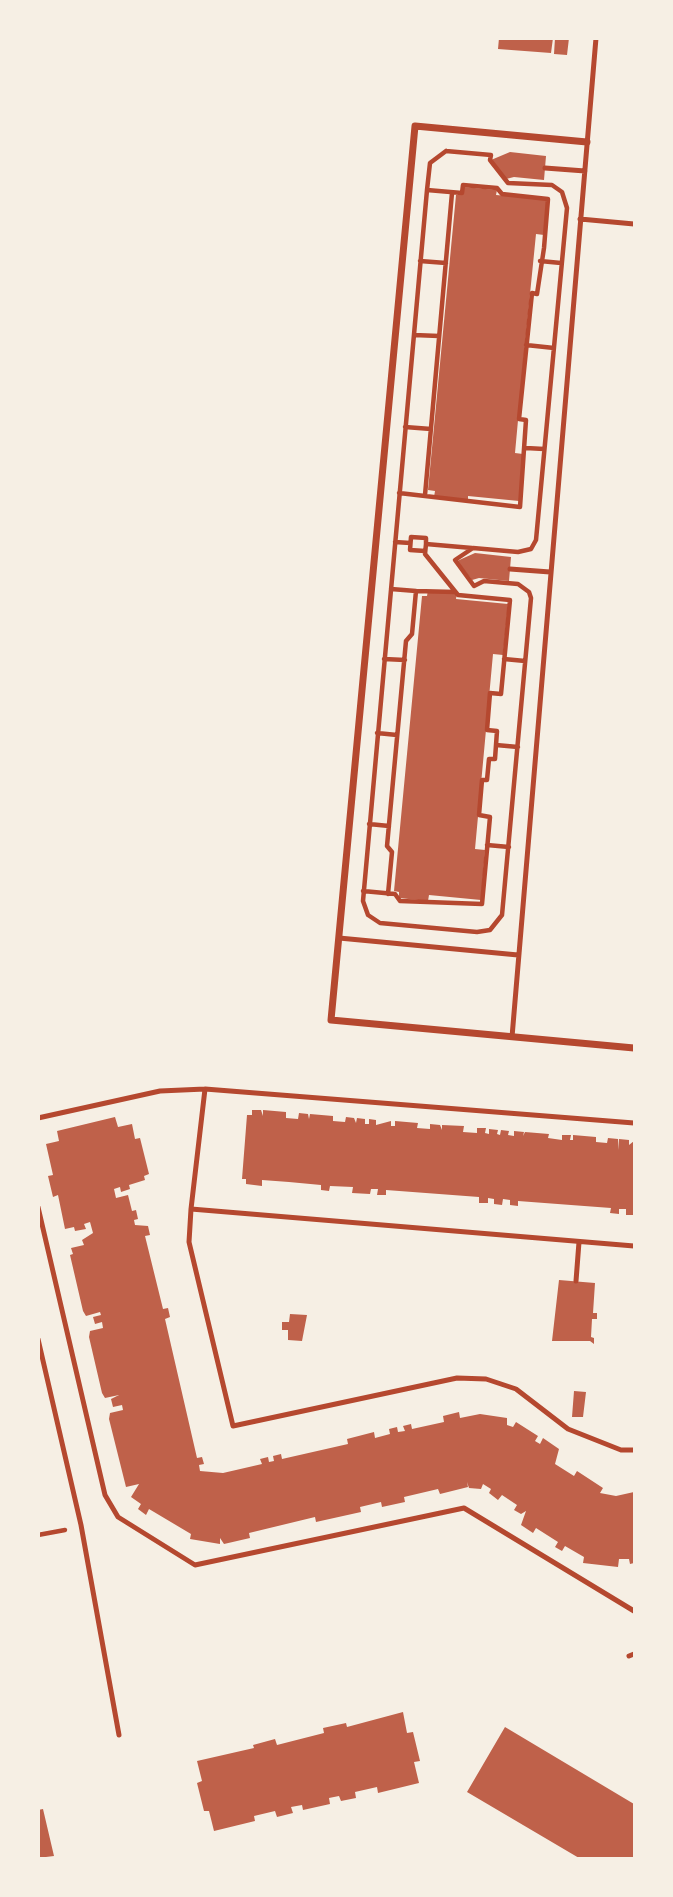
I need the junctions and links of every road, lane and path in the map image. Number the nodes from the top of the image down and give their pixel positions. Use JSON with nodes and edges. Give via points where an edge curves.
{"nodes":[{"id":1,"x":596,"y":38,"type":"edge"},
{"id":2,"x":587,"y":142,"type":"junction"},
{"id":3,"x":545,"y":168,"type":"dead end"},
{"id":4,"x":584,"y":171,"type":"junction"},
{"id":5,"x":427,"y":190,"type":"junction"},
{"id":6,"x":453,"y":192,"type":"junction"},
{"id":7,"x":580,"y":219,"type":"junction"},
{"id":8,"x":635,"y":224,"type":"edge"},
{"id":9,"x":420,"y":261,"type":"junction"},
{"id":10,"x":540,"y":261,"type":"junction"},
{"id":11,"x":562,"y":262,"type":"junction"},
{"id":12,"x":446,"y":263,"type":"junction"},
{"id":13,"x":414,"y":335,"type":"junction"},
{"id":14,"x":439,"y":336,"type":"junction"},
{"id":15,"x":526,"y":345,"type":"junction"},
{"id":16,"x":554,"y":348,"type":"junction"},
{"id":17,"x":405,"y":427,"type":"junction"},
{"id":18,"x":431,"y":429,"type":"junction"},
{"id":19,"x":526,"y":447,"type":"junction"},
{"id":20,"x":544,"y":450,"type":"junction"},
{"id":21,"x":399,"y":494,"type":"junction"},
{"id":22,"x":425,"y":495,"type":"junction"},
{"id":23,"x":395,"y":542,"type":"junction"},
{"id":24,"x":410,"y":543,"type":"junction"},
{"id":25,"x":426,"y":544,"type":"junction"},
{"id":26,"x":473,"y":548,"type":"junction"},
{"id":27,"x":425,"y":551,"type":"junction"},
{"id":28,"x":510,"y":569,"type":"dead end"},
{"id":29,"x":550,"y":572,"type":"junction"},
{"id":30,"x":391,"y":589,"type":"junction"},
{"id":31,"x":416,"y":591,"type":"junction"},
{"id":32,"x":455,"y":592,"type":"junction"},
{"id":33,"x":384,"y":659,"type":"junction"},
{"id":34,"x":505,"y":659,"type":"junction"},
{"id":35,"x":405,"y":660,"type":"junction"},
{"id":36,"x":525,"y":661,"type":"junction"},
{"id":37,"x":377,"y":733,"type":"junction"},
{"id":38,"x":397,"y":735,"type":"junction"},
{"id":39,"x":496,"y":745,"type":"junction"},
{"id":40,"x":518,"y":747,"type":"junction"},
{"id":41,"x":369,"y":824,"type":"junction"},
{"id":42,"x":389,"y":826,"type":"junction"},
{"id":43,"x":487,"y":845,"type":"junction"},
{"id":44,"x":509,"y":847,"type":"junction"},
{"id":45,"x":363,"y":891,"type":"junction"},
{"id":46,"x":388,"y":894,"type":"junction"},
{"id":47,"x":339,"y":938,"type":"junction"},
{"id":48,"x":518,"y":955,"type":"junction"},
{"id":49,"x":512,"y":1037,"type":"junction"},
{"id":50,"x":635,"y":1048,"type":"edge"},
{"id":51,"x":205,"y":1089,"type":"junction"},
{"id":52,"x":38,"y":1118,"type":"edge"},
{"id":53,"x":635,"y":1123,"type":"edge"},
{"id":54,"x":38,"y":1207,"type":"edge"},
{"id":55,"x":191,"y":1209,"type":"junction"},
{"id":56,"x":579,"y":1242,"type":"junction"},
{"id":57,"x":635,"y":1246,"type":"edge"},
{"id":58,"x":576,"y":1281,"type":"dead end"},
{"id":59,"x":38,"y":1339,"type":"edge"},
{"id":60,"x":635,"y":1450,"type":"edge"},
{"id":61,"x":635,"y":1611,"type":"edge"},
{"id":62,"x":119,"y":1735,"type":"dead end"}],
"edges":[{"from":1,"to":2,"type":"lane"},
{"from":2,"to":4,"type":"lane"},
{"from":2,"to":47,"type":"street","via":[[415,126]]},
{"from":3,"to":4,"type":"lane"},
{"from":4,"to":7,"type":"lane"},
{"from":5,"to":6,"type":"path"},
{"from":5,"to":9,"type":"path"},
{"from":5,"to":11,"type":"path","via":[[430,163],[446,151],[491,155],[490,160],[512,185],[524,182],[556,187],[567,208]]},
{"from":6,"to":10,"type":"path","via":[[462,193],[463,185],[548,199]]},
{"from":6,"to":12,"type":"path"},
{"from":7,"to":8,"type":"lane"},
{"from":7,"to":29,"type":"lane"},
{"from":9,"to":12,"type":"path"},
{"from":9,"to":13,"type":"path"},
{"from":10,"to":11,"type":"path"},
{"from":10,"to":15,"type":"path","via":[[537,294],[531,293]]},
{"from":11,"to":16,"type":"path"},
{"from":12,"to":14,"type":"path"},
{"from":13,"to":14,"type":"path"},
{"from":13,"to":17,"type":"path"},
{"from":14,"to":18,"type":"path"},
{"from":15,"to":16,"type":"path"},
{"from":15,"to":19,"type":"path","via":[[519,419],[526,420]]},
{"from":16,"to":20,"type":"path"},
{"from":17,"to":18,"type":"path"},
{"from":17,"to":21,"type":"path"},
{"from":18,"to":22,"type":"path"},
{"from":19,"to":20,"type":"path"},
{"from":19,"to":22,"type":"path","via":[[520,507]]},
{"from":20,"to":26,"type":"path","via":[[534,545],[517,552]]},
{"from":21,"to":22,"type":"path"},
{"from":21,"to":23,"type":"path"},
{"from":23,"to":24,"type":"path"},
{"from":23,"to":30,"type":"path"},
{"from":24,"to":25,"type":"path","via":[[411,537],[426,538]]},
{"from":24,"to":27,"type":"path","via":[[410,550]]},
{"from":25,"to":26,"type":"path"},
{"from":25,"to":27,"type":"path"},
{"from":26,"to":36,"type":"path","via":[[455,560],[474,586],[484,581],[518,584],[529,592]]},
{"from":27,"to":32,"type":"path"},
{"from":28,"to":29,"type":"lane"},
{"from":29,"to":48,"type":"lane"},
{"from":30,"to":31,"type":"path"},
{"from":30,"to":33,"type":"path"},
{"from":31,"to":32,"type":"path"},
{"from":31,"to":35,"type":"path"},
{"from":32,"to":34,"type":"path","via":[[510,600]]},
{"from":33,"to":35,"type":"path"},
{"from":33,"to":37,"type":"path"},
{"from":34,"to":36,"type":"path"},
{"from":34,"to":39,"type":"path","via":[[501,694],[490,693],[486,730],[497,731]]},
{"from":35,"to":38,"type":"path"},
{"from":36,"to":40,"type":"path"},
{"from":37,"to":38,"type":"path"},
{"from":37,"to":41,"type":"path"},
{"from":38,"to":42,"type":"path"},
{"from":39,"to":40,"type":"path"},
{"from":39,"to":43,"type":"path","via":[[495,760],[489,759],[487,780],[482,780],[479,816],[490,817]]},
{"from":40,"to":44,"type":"path"},
{"from":41,"to":42,"type":"path"},
{"from":41,"to":45,"type":"path"},
{"from":42,"to":46,"type":"path"},
{"from":43,"to":44,"type":"path"},
{"from":43,"to":46,"type":"path","via":[[482,904],[400,901]]},
{"from":44,"to":45,"type":"path","via":[[502,915],[491,930],[380,923],[365,910]]},
{"from":45,"to":46,"type":"path"},
{"from":47,"to":48,"type":"lane"},
{"from":47,"to":49,"type":"street","via":[[331,1020]]},
{"from":48,"to":49,"type":"lane"},
{"from":49,"to":50,"type":"street"},
{"from":51,"to":52,"type":"lane","via":[[160,1091]]},
{"from":51,"to":53,"type":"lane"},
{"from":51,"to":55,"type":"lane"},
{"from":54,"to":61,"type":"lane","via":[[105,1494],[118,1517],[195,1565],[464,1508]]},
{"from":55,"to":56,"type":"lane"},
{"from":55,"to":60,"type":"lane","via":[[189,1242],[233,1426],[457,1378],[486,1379],[516,1389],[568,1429],[621,1450]]},
{"from":56,"to":57,"type":"lane"},
{"from":56,"to":58,"type":"lane"},
{"from":59,"to":62,"type":"lane","via":[[81,1525]]}]}
